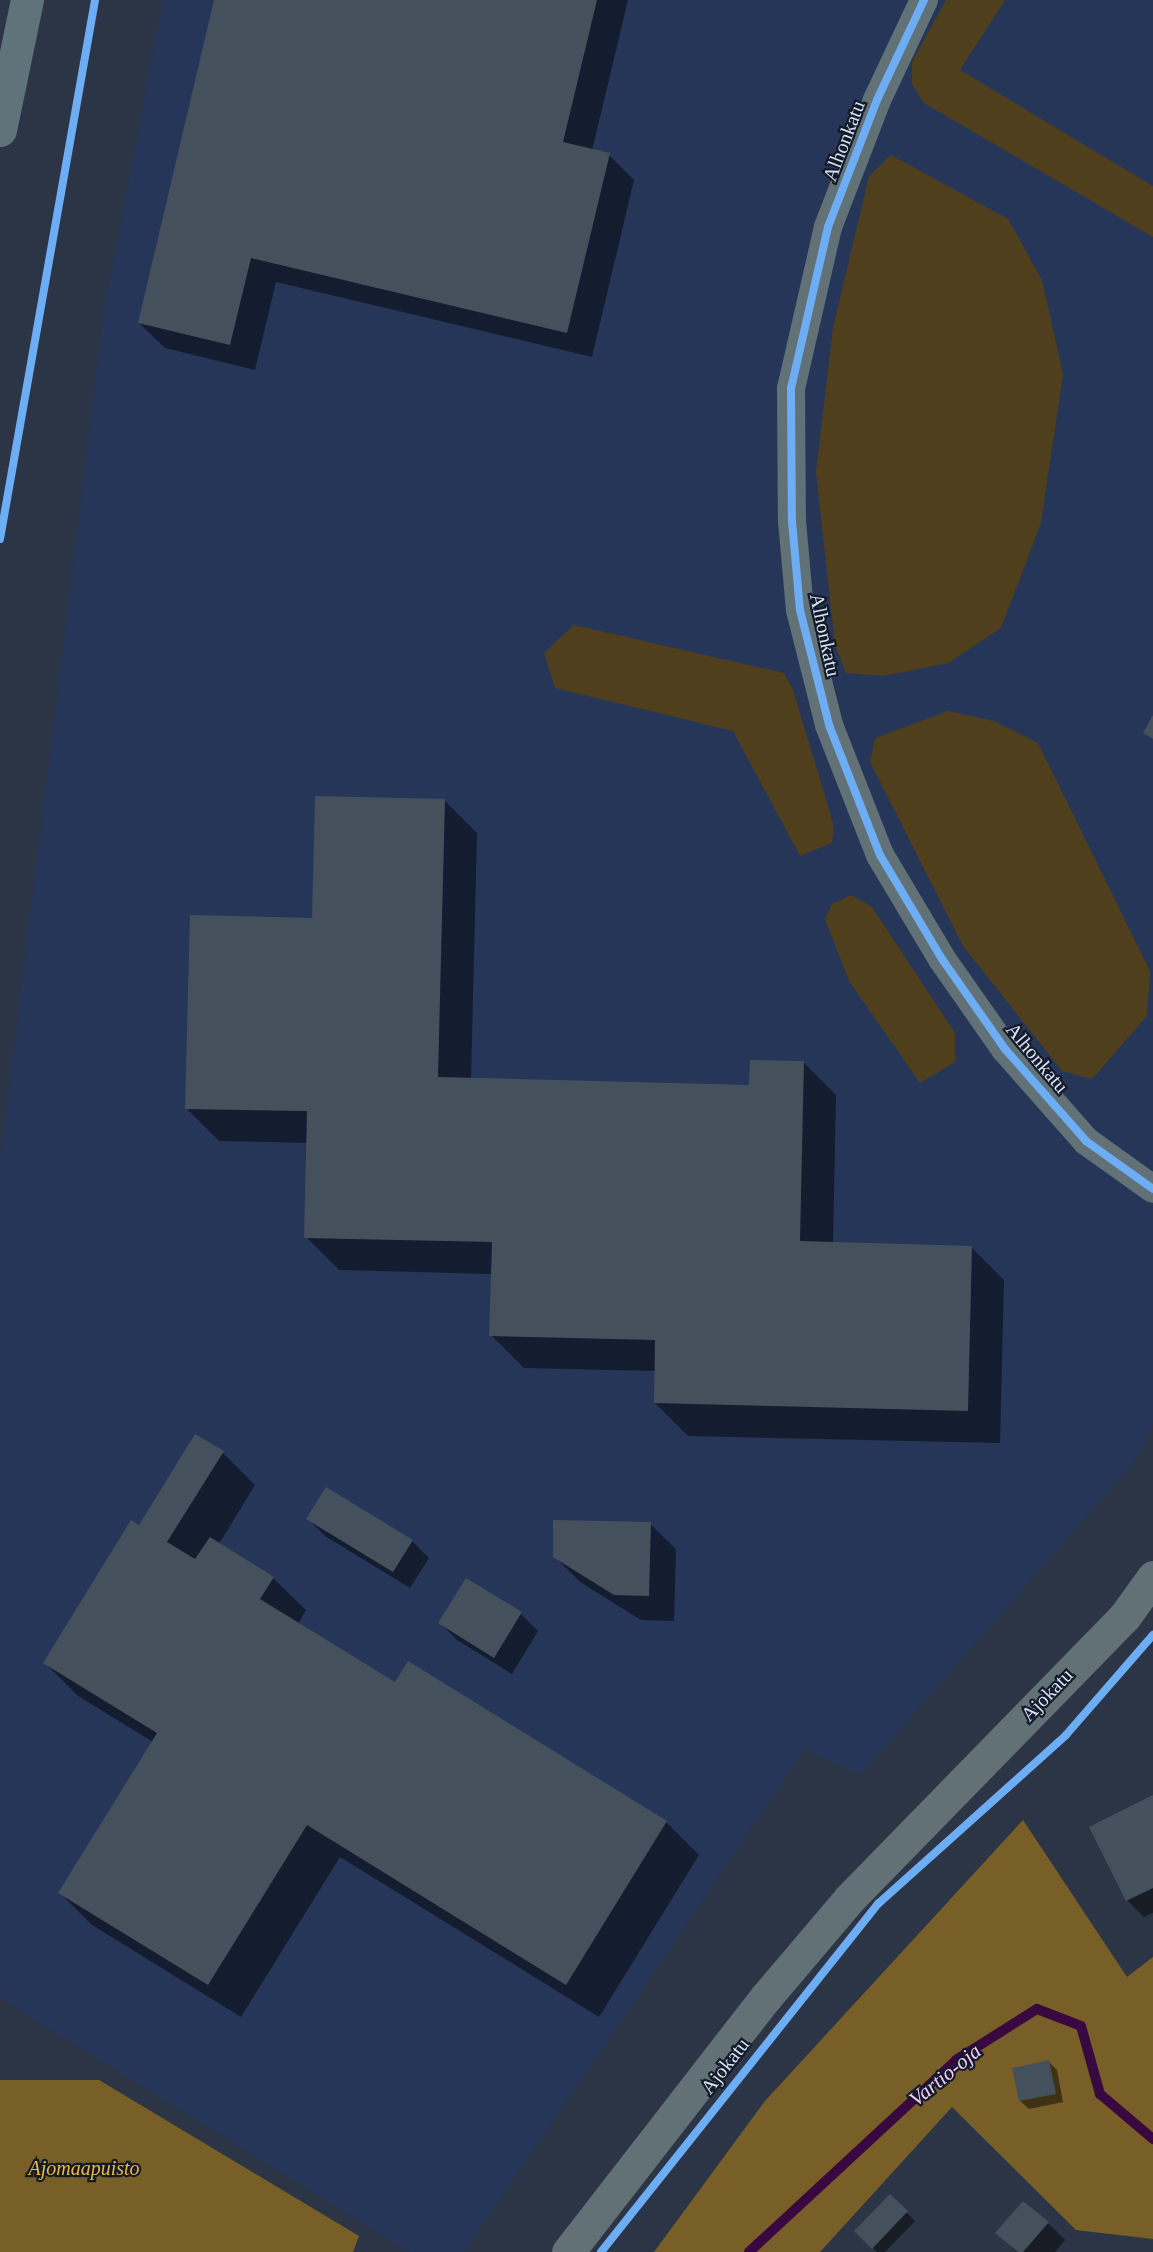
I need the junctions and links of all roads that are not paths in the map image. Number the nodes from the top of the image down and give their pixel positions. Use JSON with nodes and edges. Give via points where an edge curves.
{"nodes":[{"id":1,"x":27,"y":0,"type":"edge"},
{"id":2,"x":924,"y":0,"type":"edge"},
{"id":3,"x":0,"y":130,"type":"edge"},
{"id":4,"x":1153,"y":1190,"type":"edge"},
{"id":5,"x":1153,"y":1577,"type":"edge"},
{"id":6,"x":568,"y":2252,"type":"edge"}],
"edges":[{"from":1,"to":3,"type":"main road"},
{"from":2,"to":4,"type":"street","name":"Alhonkatu","via":[[877,100],[828,227],[791,388],[792,521],[800,610],[829,725],[880,855],[942,959],[1005,1049],[1086,1141]]},
{"from":5,"to":6,"type":"street","name":"Ajokatu","via":[[1125,1616],[849,1899],[766,1997]]}]}
